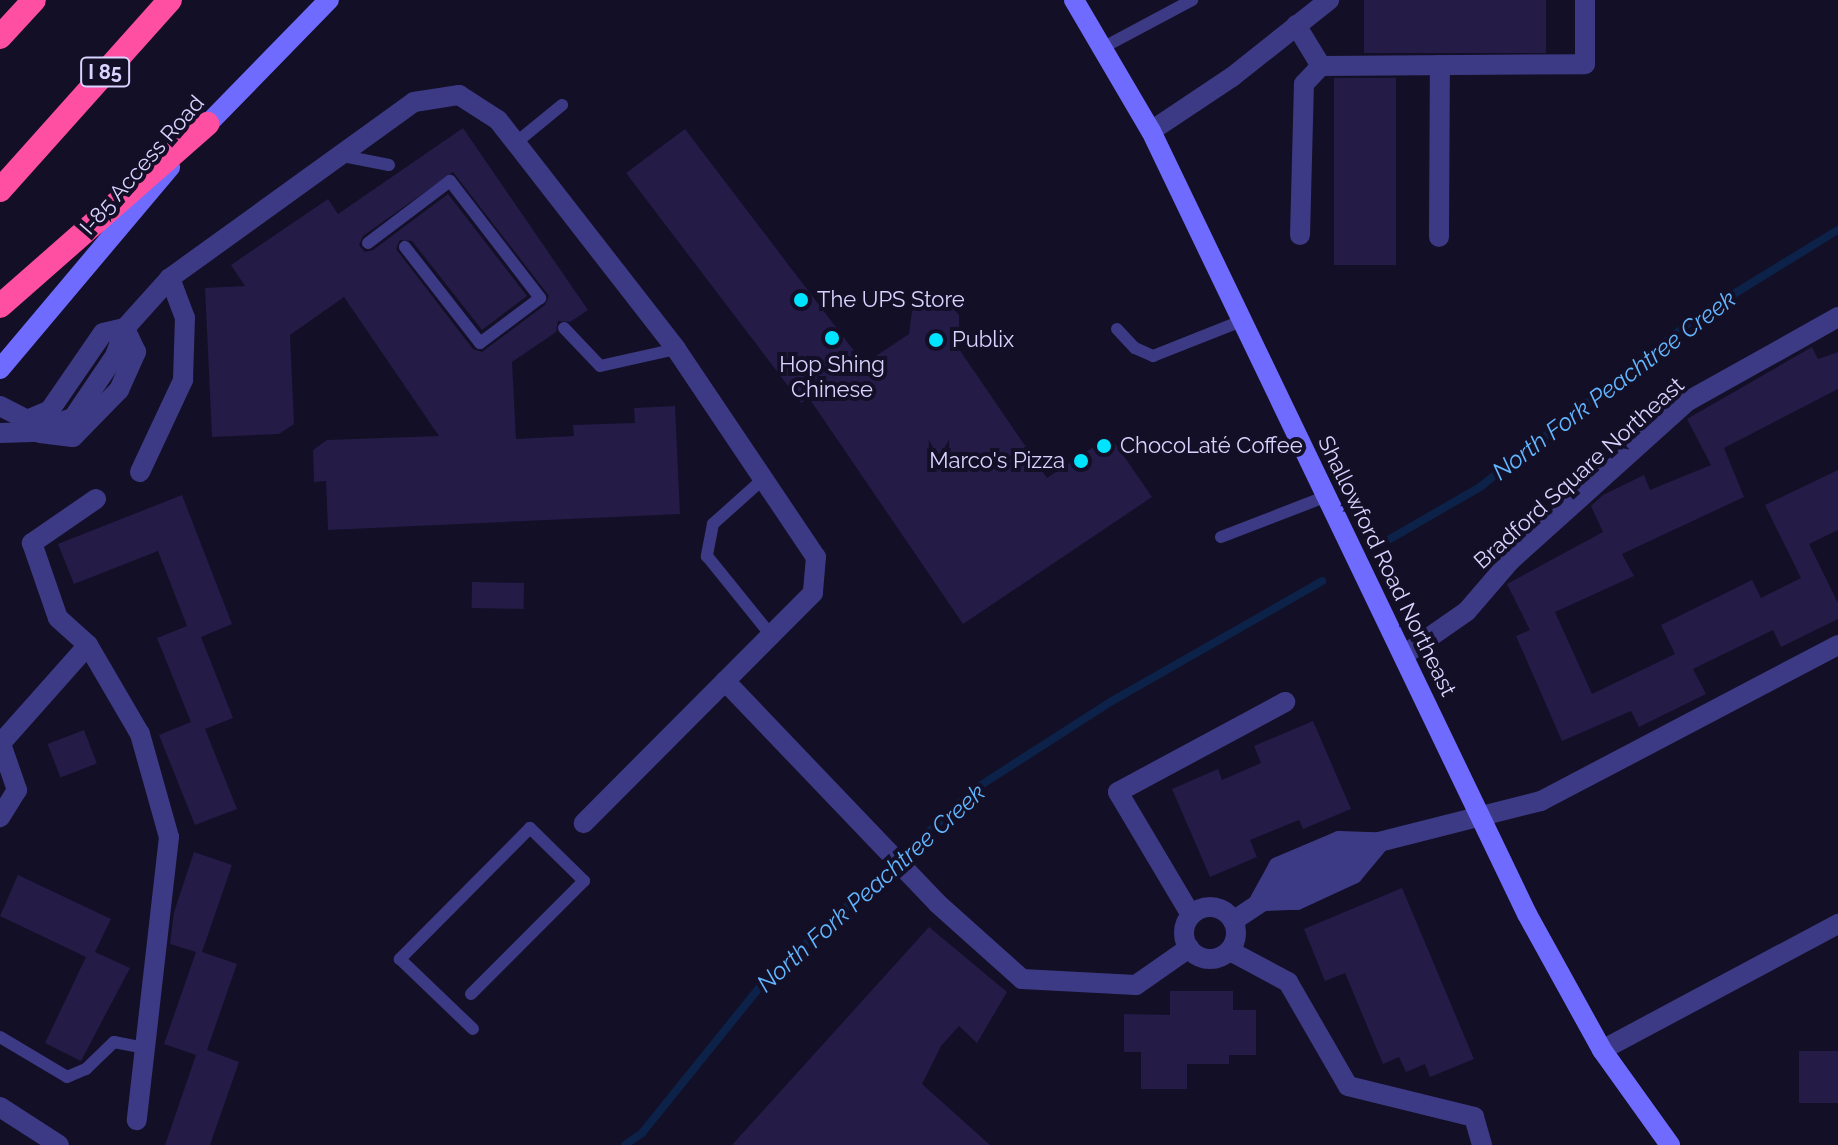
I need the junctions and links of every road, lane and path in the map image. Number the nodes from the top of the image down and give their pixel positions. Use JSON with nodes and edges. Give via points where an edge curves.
{"nodes":[{"id":1,"x":34,"y":0,"type":"edge"},
{"id":2,"x":170,"y":0,"type":"edge"},
{"id":3,"x":329,"y":0,"type":"edge"},
{"id":4,"x":1074,"y":0,"type":"edge"},
{"id":5,"x":1192,"y":0,"type":"edge"},
{"id":6,"x":1329,"y":0,"type":"edge"},
{"id":7,"x":1585,"y":0,"type":"edge"},
{"id":8,"x":1296,"y":25,"type":"junction"},
{"id":9,"x":0,"y":37,"type":"edge"},
{"id":10,"x":1104,"y":47,"type":"junction"},
{"id":11,"x":1440,"y":65,"type":"junction"},
{"id":12,"x":1321,"y":66,"type":"junction"},
{"id":13,"x":562,"y":105,"type":"dead end"},
{"id":14,"x":207,"y":124,"type":"junction"},
{"id":15,"x":1151,"y":131,"type":"junction"},
{"id":16,"x":518,"y":141,"type":"junction"},
{"id":17,"x":338,"y":155,"type":"junction"},
{"id":18,"x":389,"y":165,"type":"dead end"},
{"id":19,"x":0,"y":190,"type":"edge"},
{"id":20,"x":1300,"y":235,"type":"dead end"},
{"id":21,"x":1439,"y":237,"type":"dead end"},
{"id":22,"x":368,"y":243,"type":"dead end"},
{"id":23,"x":405,"y":247,"type":"dead end"},
{"id":24,"x":170,"y":278,"type":"junction"},
{"id":25,"x":0,"y":306,"type":"edge"},
{"id":26,"x":1838,"y":317,"type":"edge"},
{"id":27,"x":1239,"y":322,"type":"junction"},
{"id":28,"x":125,"y":328,"type":"junction"},
{"id":29,"x":564,"y":328,"type":"dead end"},
{"id":30,"x":1117,"y":329,"type":"dead end"},
{"id":31,"x":676,"y":349,"type":"junction"},
{"id":32,"x":82,"y":367,"type":"junction"},
{"id":33,"x":0,"y":369,"type":"edge"},
{"id":34,"x":99,"y":381,"type":"junction"},
{"id":35,"x":119,"y":390,"type":"junction"},
{"id":36,"x":0,"y":406,"type":"edge"},
{"id":37,"x":32,"y":432,"type":"junction"},
{"id":38,"x":0,"y":433,"type":"edge"},
{"id":39,"x":140,"y":472,"type":"dead end"},
{"id":40,"x":762,"y":480,"type":"junction"},
{"id":41,"x":1327,"y":496,"type":"junction"},
{"id":42,"x":96,"y":499,"type":"dead end"},
{"id":43,"x":1221,"y":537,"type":"dead end"},
{"id":44,"x":770,"y":634,"type":"junction"},
{"id":45,"x":88,"y":645,"type":"junction"},
{"id":46,"x":1838,"y":645,"type":"edge"},
{"id":47,"x":1404,"y":655,"type":"junction"},
{"id":48,"x":725,"y":681,"type":"junction"},
{"id":49,"x":1285,"y":702,"type":"dead end"},
{"id":50,"x":1,"y":742,"type":"edge"},
{"id":51,"x":0,"y":817,"type":"edge"},
{"id":52,"x":1481,"y":817,"type":"junction"},
{"id":53,"x":584,"y":823,"type":"dead end"},
{"id":54,"x":1191,"y":915,"type":"junction"},
{"id":55,"x":1233,"y":921,"type":"junction"},
{"id":56,"x":1838,"y":924,"type":"edge"},
{"id":57,"x":1189,"y":948,"type":"junction"},
{"id":58,"x":1230,"y":951,"type":"junction"},
{"id":59,"x":471,"y":994,"type":"dead end"},
{"id":60,"x":473,"y":1029,"type":"dead end"},
{"id":61,"x":0,"y":1037,"type":"edge"},
{"id":62,"x":145,"y":1048,"type":"junction"},
{"id":63,"x":1602,"y":1050,"type":"junction"},
{"id":64,"x":0,"y":1107,"type":"edge"},
{"id":65,"x":137,"y":1120,"type":"dead end"},
{"id":66,"x":59,"y":1145,"type":"edge"},
{"id":67,"x":1482,"y":1145,"type":"edge"},
{"id":68,"x":1670,"y":1145,"type":"edge"}],
"edges":[{"from":1,"to":9,"type":"highway"},
{"from":2,"to":19,"type":"highway","number":"I 85"},
{"from":3,"to":14,"type":"street","name":"I-85 Access Road"},
{"from":4,"to":10,"type":"street","name":"Shallowford Road Northeast"},
{"from":5,"to":10,"type":"lane"},
{"from":6,"to":8,"type":"street"},
{"from":7,"to":11,"type":"street","via":[[1585,64]]},
{"from":8,"to":12,"type":"street"},
{"from":8,"to":15,"type":"street"},
{"from":10,"to":15,"type":"street","name":"Shallowford Road Northeast"},
{"from":11,"to":12,"type":"street"},
{"from":11,"to":21,"type":"street"},
{"from":12,"to":20,"type":"street","via":[[1304,84]]},
{"from":13,"to":16,"type":"lane"},
{"from":14,"to":25,"type":"highway"},
{"from":14,"to":33,"type":"street","name":"I-85 Access Road"},
{"from":15,"to":27,"type":"street","name":"Shallowford Road Northeast"},
{"from":16,"to":17,"type":"street","via":[[498,120],[459,95],[414,102]]},
{"from":16,"to":31,"type":"street"},
{"from":17,"to":18,"type":"lane"},
{"from":17,"to":24,"type":"street"},
{"from":22,"to":23,"type":"lane","via":[[450,181],[540,298],[480,343]]},
{"from":24,"to":28,"type":"street"},
{"from":24,"to":39,"type":"street","via":[[185,318],[183,380]]},
{"from":26,"to":47,"type":"street","name":"Bradford Square Northeast","via":[[1688,401],[1510,561],[1467,611]]},
{"from":27,"to":30,"type":"lane","via":[[1153,356],[1135,348]]},
{"from":27,"to":41,"type":"street","name":"Shallowford Road Northeast"},
{"from":28,"to":32,"type":"street","via":[[103,333]]},
{"from":28,"to":34,"type":"street"},
{"from":28,"to":35,"type":"street","via":[[136,352]]},
{"from":29,"to":31,"type":"lane","via":[[600,366]]},
{"from":31,"to":40,"type":"street"},
{"from":32,"to":34,"type":"street"},
{"from":32,"to":36,"type":"street","via":[[50,410],[27,420]]},
{"from":34,"to":35,"type":"street"},
{"from":34,"to":37,"type":"street","via":[[73,418]]},
{"from":35,"to":37,"type":"street","via":[[73,437]]},
{"from":37,"to":38,"type":"street"},
{"from":40,"to":44,"type":"street","via":[[816,557],[813,593]]},
{"from":40,"to":44,"type":"lane","via":[[713,524],[707,556]]},
{"from":41,"to":43,"type":"lane"},
{"from":41,"to":47,"type":"street","name":"Shallowford Road Northeast"},
{"from":42,"to":45,"type":"street","via":[[32,543],[58,618]]},
{"from":44,"to":48,"type":"street"},
{"from":45,"to":50,"type":"street"},
{"from":45,"to":62,"type":"street","via":[[140,734],[169,837]]},
{"from":46,"to":52,"type":"street","via":[[1541,801]]},
{"from":47,"to":52,"type":"street","name":"Shallowford Road Northeast"},
{"from":48,"to":53,"type":"street"},
{"from":48,"to":57,"type":"street","via":[[937,903],[1022,979],[1136,985]]},
{"from":49,"to":54,"type":"street","via":[[1118,792]]},
{"from":50,"to":51,"type":"street","via":[[17,790]]},
{"from":52,"to":55,"type":"street","via":[[1379,842]]},
{"from":52,"to":63,"type":"street","name":"Shallowford Road Northeast"},
{"from":54,"to":55,"type":"street","via":[[1214,907]]},
{"from":54,"to":57,"type":"street","via":[[1184,931]]},
{"from":55,"to":58,"type":"street","via":[[1236,937]]},
{"from":56,"to":63,"type":"street"},
{"from":57,"to":58,"type":"street","via":[[1212,959]]},
{"from":58,"to":67,"type":"street","via":[[1288,982],[1348,1086],[1474,1117]]},
{"from":59,"to":60,"type":"lane","via":[[584,881],[530,828],[400,959]]},
{"from":61,"to":62,"type":"lane","via":[[67,1077],[86,1069],[114,1042]]},
{"from":62,"to":65,"type":"street"},
{"from":63,"to":68,"type":"street","name":"Shallowford Road Northeast"},
{"from":64,"to":66,"type":"street"}]}
